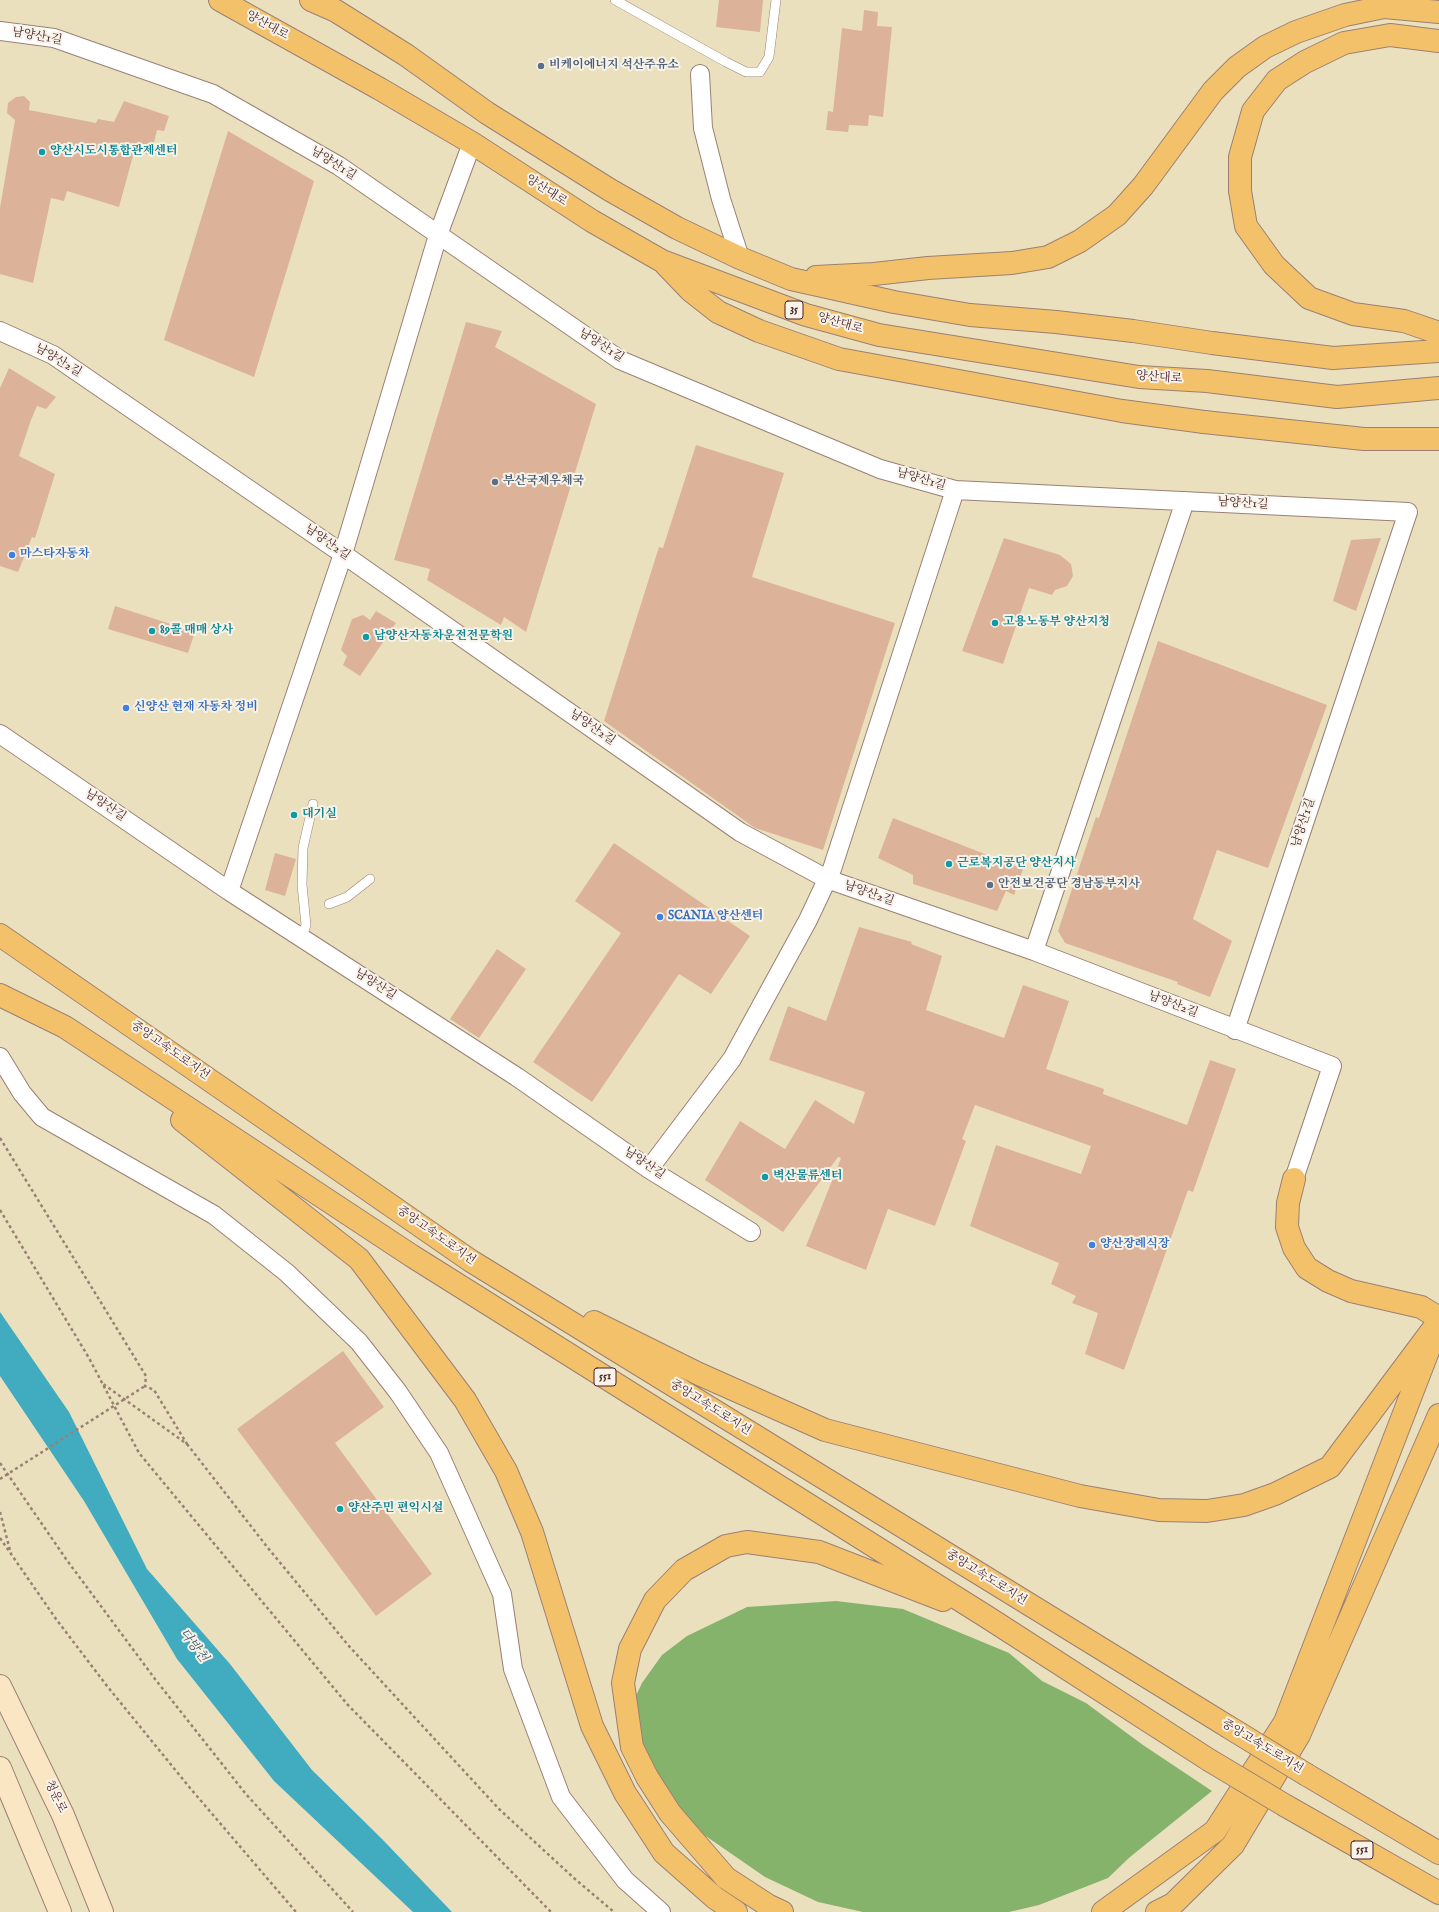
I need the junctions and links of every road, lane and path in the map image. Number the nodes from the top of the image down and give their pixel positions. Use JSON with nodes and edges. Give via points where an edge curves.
{"nodes":[{"id":1,"x":220,"y":0,"type":"edge"},
{"id":2,"x":312,"y":0,"type":"edge"},
{"id":3,"x":615,"y":0,"type":"edge"},
{"id":4,"x":776,"y":0,"type":"edge"},
{"id":5,"x":336,"y":6,"type":"edge"},
{"id":6,"x":1439,"y":12,"type":"edge"},
{"id":7,"x":0,"y":31,"type":"edge"},
{"id":8,"x":1439,"y":41,"type":"edge"},
{"id":9,"x":700,"y":74,"type":"dead end"},
{"id":10,"x":472,"y":143,"type":"junction"},
{"id":11,"x":438,"y":235,"type":"junction"},
{"id":12,"x":740,"y":258,"type":"junction"},
{"id":13,"x":662,"y":261,"type":"junction"},
{"id":14,"x":791,"y":279,"type":"junction"},
{"id":15,"x":0,"y":331,"type":"edge"},
{"id":16,"x":1439,"y":333,"type":"edge"},
{"id":17,"x":1439,"y":352,"type":"edge"},
{"id":18,"x":1439,"y":388,"type":"edge"},
{"id":19,"x":1439,"y":440,"type":"edge"},
{"id":20,"x":955,"y":490,"type":"junction"},
{"id":21,"x":1185,"y":501,"type":"junction"},
{"id":22,"x":343,"y":554,"type":"junction"},
{"id":23,"x":0,"y":734,"type":"edge"},
{"id":24,"x":313,"y":804,"type":"dead end"},
{"id":25,"x":370,"y":879,"type":"dead end"},
{"id":26,"x":828,"y":879,"type":"junction"},
{"id":27,"x":229,"y":890,"type":"junction"},
{"id":28,"x":329,"y":904,"type":"dead end"},
{"id":29,"x":0,"y":935,"type":"edge"},
{"id":30,"x":302,"y":938,"type":"junction"},
{"id":31,"x":1034,"y":951,"type":"junction"},
{"id":32,"x":0,"y":995,"type":"edge"},
{"id":33,"x":65,"y":1027,"type":"junction"},
{"id":34,"x":1235,"y":1030,"type":"junction"},
{"id":35,"x":0,"y":1057,"type":"edge"},
{"id":36,"x":0,"y":1138,"type":"edge"},
{"id":37,"x":649,"y":1169,"type":"junction"},
{"id":38,"x":1294,"y":1178,"type":"joint"},
{"id":39,"x":0,"y":1210,"type":"edge"},
{"id":40,"x":751,"y":1232,"type":"dead end"},
{"id":41,"x":471,"y":1261,"type":"junction"},
{"id":42,"x":1439,"y":1321,"type":"edge"},
{"id":43,"x":103,"y":1384,"type":"junction"},
{"id":44,"x":145,"y":1386,"type":"junction"},
{"id":45,"x":1439,"y":1415,"type":"edge"},
{"id":46,"x":187,"y":1444,"type":"junction"},
{"id":47,"x":0,"y":1463,"type":"edge"},
{"id":48,"x":0,"y":1479,"type":"edge"},
{"id":49,"x":0,"y":1512,"type":"edge"},
{"id":50,"x":0,"y":1538,"type":"edge"},
{"id":51,"x":12,"y":1558,"type":"junction"},
{"id":52,"x":987,"y":1617,"type":"junction"},
{"id":53,"x":0,"y":1686,"type":"edge"},
{"id":54,"x":0,"y":1768,"type":"edge"},
{"id":55,"x":1439,"y":1853,"type":"edge"},
{"id":56,"x":1439,"y":1893,"type":"edge"},
{"id":57,"x":60,"y":1912,"type":"edge"},
{"id":58,"x":102,"y":1912,"type":"edge"},
{"id":59,"x":296,"y":1912,"type":"edge"},
{"id":60,"x":353,"y":1912,"type":"edge"},
{"id":61,"x":551,"y":1912,"type":"edge"},
{"id":62,"x":614,"y":1912,"type":"edge"},
{"id":63,"x":661,"y":1912,"type":"edge"},
{"id":64,"x":736,"y":1912,"type":"edge"},
{"id":65,"x":782,"y":1912,"type":"edge"},
{"id":66,"x":1103,"y":1912,"type":"edge"},
{"id":67,"x":1157,"y":1912,"type":"edge"}],
"edges":[{"from":1,"to":10,"type":"main road","name":"양산대로","number":"35"},
{"from":2,"to":5,"type":"main road"},
{"from":3,"to":4,"type":"lane","via":[[746,72],[760,72],[769,57]]},
{"from":5,"to":12,"type":"main road","via":[[487,113],[610,190],[677,228]]},
{"from":6,"to":14,"type":"main road","via":[[1384,7],[1345,15],[1296,32],[1265,47],[1237,67],[1213,92],[1143,186],[1117,215],[1080,241],[1048,257],[1012,264]]},
{"from":7,"to":11,"type":"street","name":"남양산1길","via":[[54,38],[213,94],[339,166]]},
{"from":8,"to":16,"type":"main road","via":[[1390,34],[1344,43],[1277,80],[1254,111],[1240,157],[1240,191],[1246,226],[1274,265],[1309,298],[1353,314],[1404,321]]},
{"from":9,"to":12,"type":"street","via":[[703,128],[721,199]]},
{"from":10,"to":11,"type":"street"},
{"from":10,"to":13,"type":"main road","name":"양산대로","number":"35","via":[[592,221]]},
{"from":11,"to":20,"type":"street","name":"남양산1길","via":[[620,360],[880,469]]},
{"from":11,"to":22,"type":"street"},
{"from":12,"to":14,"type":"main road"},
{"from":13,"to":18,"type":"main road","name":"양산대로","number":"35","via":[[806,315],[879,335],[1139,377],[1207,381],[1337,397]]},
{"from":13,"to":19,"type":"main road","via":[[690,290],[718,312],[759,331],[839,359],[1122,411],[1364,438]]},
{"from":14,"to":17,"type":"main road","via":[[894,302],[970,315],[1079,324],[1212,344],[1334,358]]},
{"from":15,"to":22,"type":"street","name":"남양산2길","via":[[53,355]]},
{"from":20,"to":21,"type":"street","name":"남양산1길"},
{"from":20,"to":26,"type":"street"},
{"from":21,"to":31,"type":"street"},
{"from":21,"to":34,"type":"street","name":"남양산1길","via":[[1408,512]]},
{"from":22,"to":26,"type":"street","name":"남양산2길","via":[[740,832]]},
{"from":22,"to":27,"type":"street"},
{"from":23,"to":27,"type":"street","name":"남양산길"},
{"from":24,"to":30,"type":"lane","via":[[303,848],[302,885],[306,924]]},
{"from":25,"to":28,"type":"lane","via":[[347,897]]},
{"from":26,"to":31,"type":"street","name":"남양산2길"},
{"from":26,"to":37,"type":"street","via":[[732,1059]]},
{"from":27,"to":30,"type":"street","name":"남양산길"},
{"from":29,"to":41,"type":"main road","name":"중앙고속도로지선","number":"551"},
{"from":30,"to":37,"type":"street","name":"남양산길","via":[[518,1077]]},
{"from":31,"to":34,"type":"street","name":"남양산2길"},
{"from":32,"to":33,"type":"main road","number":"551"},
{"from":33,"to":52,"type":"main road","number":"551","via":[[419,1260]]},
{"from":33,"to":64,"type":"main road","via":[[358,1259],[465,1400],[506,1471],[532,1532],[592,1726],[625,1793],[664,1853],[715,1898]]},
{"from":34,"to":38,"type":"street","name":"남양산2길","via":[[1332,1066]]},
{"from":35,"to":63,"type":"street","via":[[22,1093],[42,1117],[214,1215],[287,1273],[364,1348],[398,1392],[439,1453],[502,1594],[513,1670],[561,1796],[625,1880]]},
{"from":36,"to":44,"type":"path","via":[[146,1376]]},
{"from":37,"to":40,"type":"street","name":"남양산길"},
{"from":38,"to":42,"type":"main road","via":[[1288,1203],[1287,1227],[1294,1248],[1307,1268],[1351,1291],[1421,1307]]},
{"from":39,"to":43,"type":"path"},
{"from":41,"to":42,"type":"main road","via":[[699,1374],[825,1430],[1080,1496],[1159,1510],[1207,1511],[1244,1505],[1275,1494],[1330,1467]]},
{"from":41,"to":55,"type":"main road","name":"중앙고속도로지선","number":"551","bridge":true,"via":[[1227,1726]]},
{"from":42,"to":66,"type":"main road","via":[[1285,1722],[1215,1831]]},
{"from":43,"to":46,"type":"path"},
{"from":43,"to":61,"type":"path","via":[[139,1453],[347,1704]]},
{"from":44,"to":46,"type":"path","via":[[154,1390]]},
{"from":44,"to":48,"type":"path","bridge":true},
{"from":45,"to":67,"type":"main road","via":[[1299,1735],[1233,1845],[1173,1904]]},
{"from":46,"to":62,"type":"path","via":[[348,1645],[499,1809],[574,1879]]},
{"from":47,"to":60,"type":"path","via":[[66,1559],[159,1685],[245,1793]]},
{"from":49,"to":51,"type":"path"},
{"from":50,"to":51,"type":"path"},
{"from":51,"to":59,"type":"path","via":[[107,1686]]},
{"from":52,"to":56,"type":"main road","number":"551","bridge":true,"via":[[1209,1760]]},
{"from":52,"to":65,"type":"main road","via":[[819,1552],[747,1542],[726,1546],[684,1570],[655,1600],[630,1649],[623,1682],[632,1747],[670,1813],[726,1878]]},
{"from":53,"to":58,"type":"main road","name":"청운로","via":[[64,1815]]},
{"from":54,"to":57,"type":"main road"}]}
